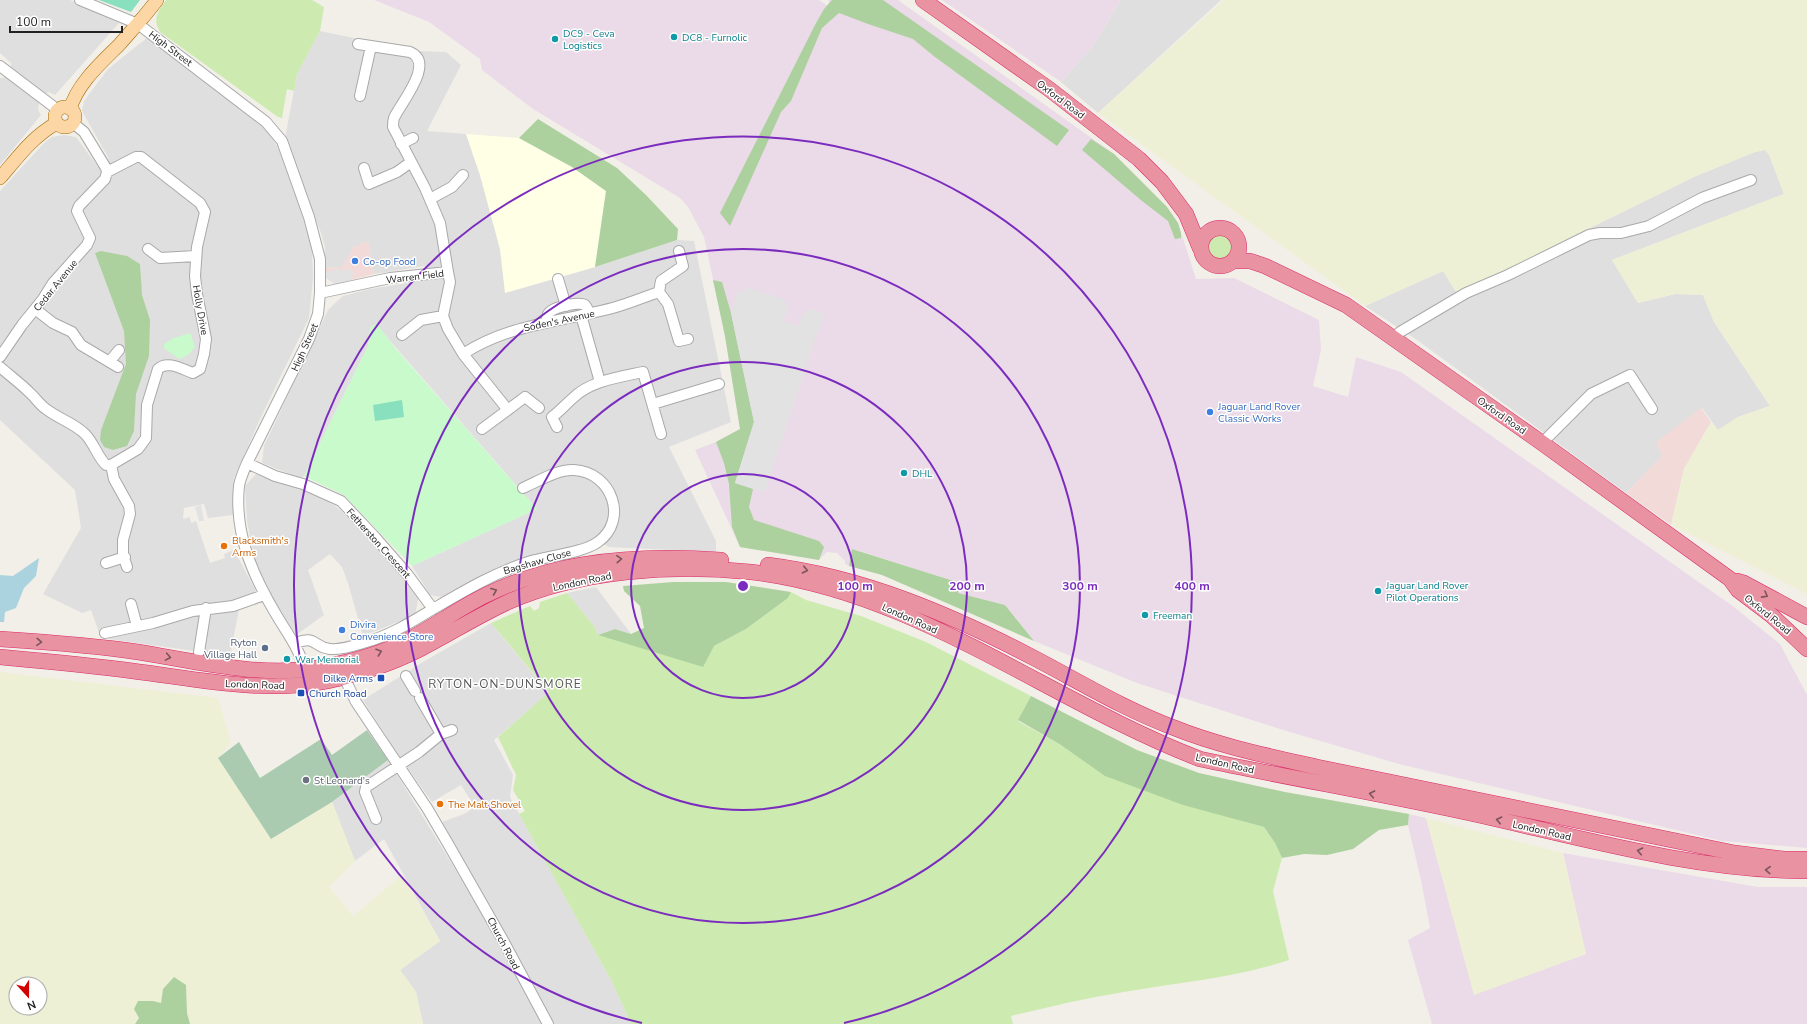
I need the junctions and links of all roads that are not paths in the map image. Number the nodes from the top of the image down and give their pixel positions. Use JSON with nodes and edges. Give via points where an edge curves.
{"nodes":[{"id":1,"x":80,"y":0,"type":"edge"},
{"id":2,"x":157,"y":0,"type":"edge"},
{"id":3,"x":923,"y":0,"type":"edge"},
{"id":4,"x":138,"y":24,"type":"junction"},
{"id":5,"x":358,"y":44,"type":"dead end"},
{"id":6,"x":371,"y":46,"type":"junction"},
{"id":7,"x":0,"y":66,"type":"edge"},
{"id":8,"x":360,"y":96,"type":"dead end"},
{"id":9,"x":62,"y":114,"type":"junction"},
{"id":10,"x":73,"y":124,"type":"joint"},
{"id":11,"x":413,"y":138,"type":"dead end"},
{"id":12,"x":401,"y":144,"type":"junction"},
{"id":13,"x":410,"y":162,"type":"junction"},
{"id":14,"x":364,"y":168,"type":"dead end"},
{"id":15,"x":107,"y":172,"type":"junction"},
{"id":16,"x":463,"y":175,"type":"dead end"},
{"id":17,"x":0,"y":178,"type":"edge"},
{"id":18,"x":1752,"y":180,"type":"dead end"},
{"id":19,"x":430,"y":199,"type":"junction"},
{"id":20,"x":1186,"y":214,"type":"junction"},
{"id":21,"x":1218,"y":228,"type":"junction"},
{"id":22,"x":1237,"y":239,"type":"junction"},
{"id":23,"x":1200,"y":248,"type":"junction"},
{"id":24,"x":148,"y":249,"type":"dead end"},
{"id":25,"x":679,"y":251,"type":"dead end"},
{"id":26,"x":196,"y":256,"type":"junction"},
{"id":27,"x":1233,"y":261,"type":"junction"},
{"id":28,"x":1265,"y":266,"type":"junction"},
{"id":29,"x":448,"y":272,"type":"junction"},
{"id":30,"x":558,"y":280,"type":"dead end"},
{"id":31,"x":659,"y":292,"type":"junction"},
{"id":32,"x":320,"y":293,"type":"junction"},
{"id":33,"x":566,"y":306,"type":"junction"},
{"id":34,"x":35,"y":309,"type":"junction"},
{"id":35,"x":585,"y":314,"type":"junction"},
{"id":36,"x":442,"y":316,"type":"junction"},
{"id":37,"x":547,"y":322,"type":"junction"},
{"id":38,"x":402,"y":335,"type":"dead end"},
{"id":39,"x":1393,"y":338,"type":"junction"},
{"id":40,"x":684,"y":340,"type":"dead end"},
{"id":41,"x":119,"y":350,"type":"dead end"},
{"id":42,"x":463,"y":354,"type":"junction"},
{"id":43,"x":0,"y":357,"type":"edge"},
{"id":44,"x":0,"y":368,"type":"edge"},
{"id":45,"x":600,"y":382,"type":"junction"},
{"id":46,"x":719,"y":384,"type":"dead end"},
{"id":47,"x":653,"y":404,"type":"junction"},
{"id":48,"x":539,"y":408,"type":"dead end"},
{"id":49,"x":1652,"y":409,"type":"dead end"},
{"id":50,"x":508,"y":410,"type":"junction"},
{"id":51,"x":557,"y":427,"type":"dead end"},
{"id":52,"x":482,"y":429,"type":"dead end"},
{"id":53,"x":661,"y":434,"type":"dead end"},
{"id":54,"x":1542,"y":444,"type":"junction"},
{"id":55,"x":247,"y":463,"type":"junction"},
{"id":56,"x":110,"y":465,"type":"junction"},
{"id":57,"x":523,"y":488,"type":"dead end"},
{"id":58,"x":106,"y":562,"type":"dead end"},
{"id":59,"x":1730,"y":579,"type":"junction"},
{"id":60,"x":264,"y":595,"type":"junction"},
{"id":61,"x":131,"y":604,"type":"dead end"},
{"id":62,"x":206,"y":608,"type":"junction"},
{"id":63,"x":433,"y":609,"type":"junction"},
{"id":64,"x":1807,"y":617,"type":"edge"},
{"id":65,"x":137,"y":626,"type":"junction"},
{"id":66,"x":105,"y":633,"type":"dead end"},
{"id":67,"x":0,"y":639,"type":"edge"},
{"id":68,"x":294,"y":644,"type":"junction"},
{"id":69,"x":1807,"y":649,"type":"edge"},
{"id":70,"x":199,"y":652,"type":"dead end"},
{"id":71,"x":0,"y":657,"type":"edge"},
{"id":72,"x":324,"y":667,"type":"junction"},
{"id":73,"x":305,"y":670,"type":"junction"},
{"id":74,"x":406,"y":676,"type":"dead end"},
{"id":75,"x":344,"y":677,"type":"junction"},
{"id":76,"x":452,"y":730,"type":"dead end"},
{"id":77,"x":441,"y":734,"type":"junction"},
{"id":78,"x":398,"y":766,"type":"junction"},
{"id":79,"x":376,"y":819,"type":"dead end"},
{"id":80,"x":1807,"y":859,"type":"edge"},
{"id":81,"x":1807,"y":871,"type":"edge"},
{"id":82,"x":548,"y":1024,"type":"edge"}],
"edges":[{"from":1,"to":4,"type":"street","name":"High Street"},
{"from":2,"to":4,"type":"main road"},
{"from":3,"to":20,"type":"highway","name":"Oxford Road","via":[[1049,90],[1139,159],[1162,182]]},
{"from":4,"to":9,"type":"main road","via":[[83,83]]},
{"from":4,"to":32,"type":"street","name":"High Street","via":[[266,122],[282,141],[317,243],[320,259]]},
{"from":5,"to":6,"type":"street","name":"Warren Field"},
{"from":6,"to":8,"type":"street"},
{"from":6,"to":12,"type":"street","name":"Warren Field","via":[[414,53],[418,59],[419,68],[413,87],[393,121],[394,131]]},
{"from":7,"to":9,"type":"street"},
{"from":9,"to":10,"type":"main road","via":[[65,127]]},
{"from":9,"to":17,"type":"main road","via":[[30,143]]},
{"from":10,"to":15,"type":"street","via":[[84,132]]},
{"from":11,"to":12,"type":"street"},
{"from":12,"to":13,"type":"street","name":"Warren Field"},
{"from":13,"to":14,"type":"street","via":[[396,172],[369,184]]},
{"from":13,"to":19,"type":"street","name":"Warren Field"},
{"from":15,"to":26,"type":"street","name":"Holly Drive","via":[[136,157],[141,157],[200,203],[205,212]]},
{"from":15,"to":34,"type":"street","name":"Cedar Avenue","via":[[105,179],[77,211],[90,238],[87,245]]},
{"from":16,"to":19,"type":"street","via":[[452,187]]},
{"from":18,"to":39,"type":"street","via":[[1702,198],[1649,226],[1621,233],[1589,235],[1466,293]]},
{"from":19,"to":29,"type":"street","name":"Warren Field","via":[[440,223]]},
{"from":20,"to":21,"type":"highway","name":"Oxford Road"},
{"from":20,"to":23,"type":"highway","name":"Oxford Road"},
{"from":21,"to":22,"type":"highway","via":[[1229,230]]},
{"from":21,"to":23,"type":"highway","via":[[1204,236]]},
{"from":22,"to":27,"type":"highway","via":[[1239,251]]},
{"from":22,"to":28,"type":"highway","name":"Oxford Road"},
{"from":23,"to":27,"type":"highway","via":[[1202,256],[1212,265],[1223,266]]},
{"from":24,"to":26,"type":"street","via":[[160,258]]},
{"from":25,"to":31,"type":"street","via":[[683,266],[661,281]]},
{"from":26,"to":56,"type":"street","name":"Holly Drive","via":[[197,294],[206,339],[200,369],[193,372],[167,364],[158,369],[147,405],[146,438],[138,449]]},
{"from":27,"to":28,"type":"highway","name":"Oxford Road","via":[[1250,261]]},
{"from":28,"to":39,"type":"highway","name":"Oxford Road","via":[[1346,305]]},
{"from":29,"to":32,"type":"street","name":"Warren Field","via":[[390,278]]},
{"from":29,"to":36,"type":"street","via":[[450,282]]},
{"from":30,"to":33,"type":"street"},
{"from":31,"to":35,"type":"street","name":"Soden's Avenue","via":[[617,307]]},
{"from":31,"to":40,"type":"street","via":[[668,304]]},
{"from":32,"to":55,"type":"street","name":"High Street","via":[[318,314],[309,339]]},
{"from":33,"to":35,"type":"street","via":[[580,303],[585,305]]},
{"from":33,"to":37,"type":"street","via":[[550,311]]},
{"from":34,"to":41,"type":"street","via":[[53,323],[72,332],[81,345],[114,364]]},
{"from":34,"to":43,"type":"street","name":"Cedar Avenue"},
{"from":35,"to":37,"type":"street","name":"Soden's Avenue"},
{"from":35,"to":45,"type":"street"},
{"from":36,"to":38,"type":"street","via":[[421,320]]},
{"from":36,"to":42,"type":"street"},
{"from":37,"to":42,"type":"street","name":"Soden's Avenue","via":[[513,330],[478,344]]},
{"from":39,"to":54,"type":"highway","name":"Oxford Road"},
{"from":42,"to":50,"type":"street"},
{"from":44,"to":56,"type":"street","via":[[42,406],[86,435],[102,462]]},
{"from":45,"to":47,"type":"street","via":[[643,372]]},
{"from":45,"to":51,"type":"street","via":[[572,398],[552,417]]},
{"from":46,"to":47,"type":"street"},
{"from":47,"to":53,"type":"street"},
{"from":48,"to":50,"type":"street","via":[[525,396]]},
{"from":49,"to":54,"type":"street","via":[[1630,375],[1591,394]]},
{"from":50,"to":52,"type":"street"},
{"from":54,"to":59,"type":"highway","name":"Oxford Road"},
{"from":55,"to":60,"type":"street","name":"High Street","via":[[239,485],[240,523],[253,573]]},
{"from":55,"to":63,"type":"street","name":"Fetherston Crescent","via":[[341,501],[408,575]]},
{"from":56,"to":58,"type":"street","via":[[114,479],[129,506],[130,514],[123,540],[126,562]]},
{"from":57,"to":63,"type":"street","name":"Bagshaw Close","via":[[566,470],[592,473],[607,487],[613,503],[614,518],[607,533],[592,545],[499,572]]},
{"from":59,"to":64,"type":"highway","name":"Oxford Road","one_way":true,"via":[[1744,583]]},
{"from":59,"to":69,"type":"highway","name":"Oxford Road","via":[[1738,590],[1771,615]]},
{"from":60,"to":62,"type":"street","via":[[234,606]]},
{"from":60,"to":68,"type":"street","name":"High Street"},
{"from":61,"to":65,"type":"street"},
{"from":62,"to":65,"type":"street"},
{"from":62,"to":70,"type":"street"},
{"from":63,"to":68,"type":"street","name":"Bagshaw Close","via":[[392,634],[362,644],[335,649],[323,647],[306,639]]},
{"from":65,"to":66,"type":"street"},
{"from":67,"to":73,"type":"highway","name":"London Road","one_way":true,"via":[[100,647],[270,671]]},
{"from":68,"to":73,"type":"street","name":"High Street"},
{"from":71,"to":75,"type":"highway","name":"London Road","via":[[131,670],[203,681],[269,686],[314,683]]},
{"from":72,"to":73,"type":"highway","name":"London Road"},
{"from":72,"to":75,"type":"street"},
{"from":72,"to":80,"type":"highway","name":"London Road","one_way":true,"via":[[390,648],[471,603],[541,574],[614,560],[649,557],[718,560],[792,568],[871,587],[949,616],[1133,709],[1171,727],[1210,741],[1288,760],[1720,850],[1761,857]]},
{"from":74,"to":77,"type":"street"},
{"from":75,"to":78,"type":"street","name":"Church Road","via":[[356,702]]},
{"from":81,"to":75,"type":"highway","name":"London Road","one_way":true,"via":[[1743,869],[1702,864],[1200,759],[1121,725],[940,630],[895,610],[860,596],[751,572],[649,570],[615,574],[543,589],[495,608],[395,661]]},
{"from":76,"to":77,"type":"street"},
{"from":77,"to":78,"type":"street"},
{"from":78,"to":79,"type":"street","via":[[366,787],[365,792]]},
{"from":78,"to":82,"type":"street","name":"Church Road","via":[[447,842]]}]}
